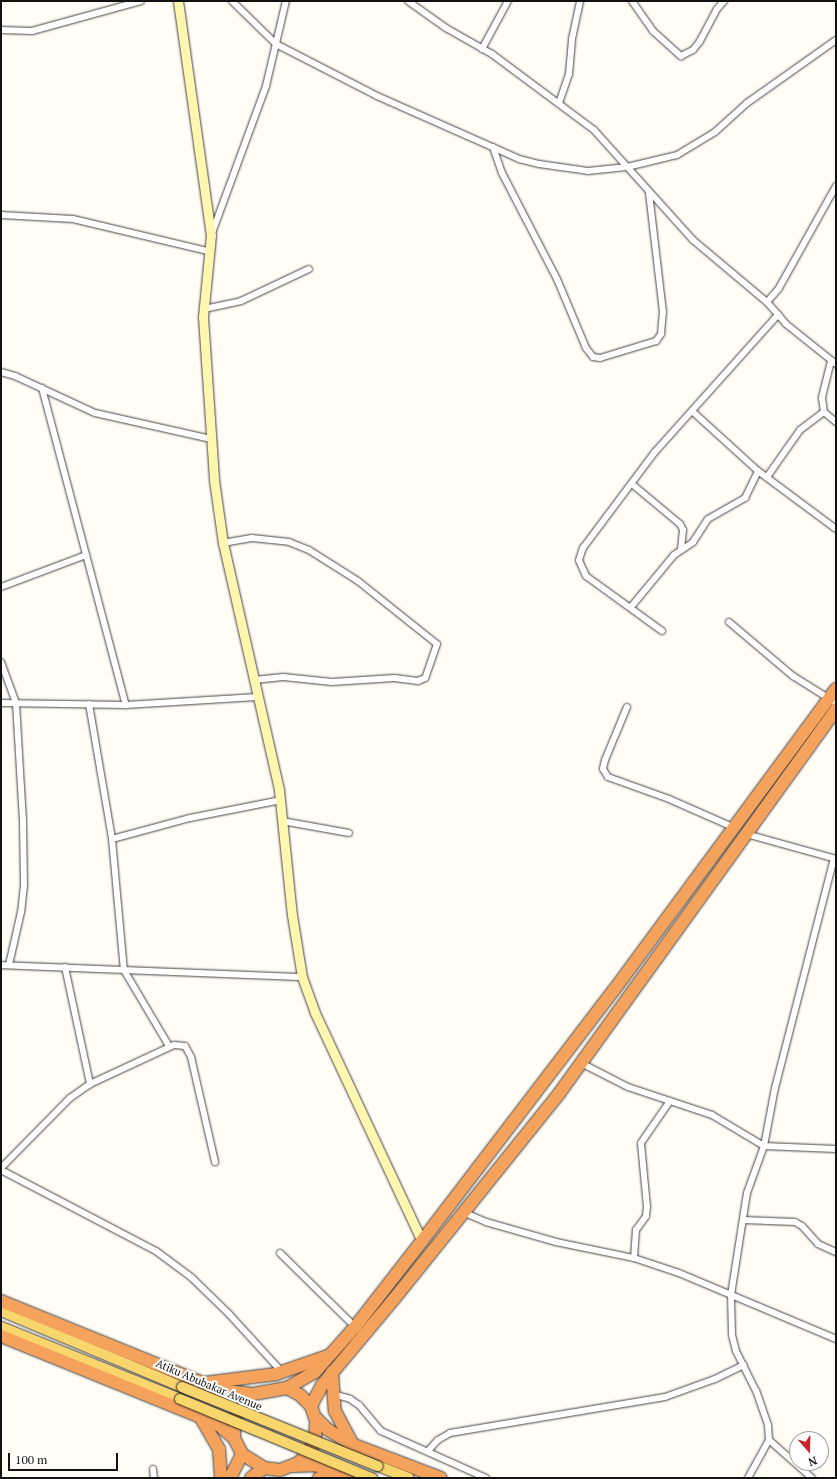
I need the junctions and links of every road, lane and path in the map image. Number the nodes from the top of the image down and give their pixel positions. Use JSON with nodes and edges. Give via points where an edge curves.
{"nodes":[{"id":1,"x":141,"y":1,"type":"edge"},
{"id":2,"x":178,"y":1,"type":"edge"},
{"id":3,"x":232,"y":1,"type":"edge"},
{"id":4,"x":286,"y":1,"type":"edge"},
{"id":5,"x":408,"y":1,"type":"edge"},
{"id":6,"x":508,"y":1,"type":"edge"},
{"id":7,"x":580,"y":1,"type":"edge"},
{"id":8,"x":632,"y":1,"type":"edge"},
{"id":9,"x":724,"y":1,"type":"edge"},
{"id":10,"x":1,"y":30,"type":"edge"},
{"id":11,"x":836,"y":40,"type":"edge"},
{"id":12,"x":276,"y":44,"type":"junction"},
{"id":13,"x":482,"y":49,"type":"junction"},
{"id":14,"x":559,"y":103,"type":"junction"},
{"id":15,"x":493,"y":147,"type":"junction"},
{"id":16,"x":627,"y":167,"type":"junction"},
{"id":17,"x":836,"y":186,"type":"edge"},
{"id":18,"x":649,"y":192,"type":"junction"},
{"id":19,"x":1,"y":215,"type":"edge"},
{"id":20,"x":211,"y":235,"type":"junction"},
{"id":21,"x":211,"y":252,"type":"junction"},
{"id":22,"x":309,"y":269,"type":"dead end"},
{"id":23,"x":768,"y":302,"type":"junction"},
{"id":24,"x":204,"y":309,"type":"junction"},
{"id":25,"x":778,"y":314,"type":"junction"},
{"id":26,"x":834,"y":362,"type":"edge"},
{"id":27,"x":1,"y":372,"type":"edge"},
{"id":28,"x":42,"y":388,"type":"junction"},
{"id":29,"x":692,"y":411,"type":"junction"},
{"id":30,"x":824,"y":412,"type":"junction"},
{"id":31,"x":836,"y":422,"type":"edge"},
{"id":32,"x":211,"y":439,"type":"junction"},
{"id":33,"x":758,"y":471,"type":"junction"},
{"id":34,"x":767,"y":477,"type":"junction"},
{"id":35,"x":632,"y":484,"type":"junction"},
{"id":36,"x":836,"y":530,"type":"edge"},
{"id":37,"x":223,"y":543,"type":"junction"},
{"id":38,"x":681,"y":550,"type":"junction"},
{"id":39,"x":86,"y":555,"type":"junction"},
{"id":40,"x":1,"y":587,"type":"edge"},
{"id":41,"x":631,"y":607,"type":"junction"},
{"id":42,"x":729,"y":622,"type":"dead end"},
{"id":43,"x":662,"y":631,"type":"dead end"},
{"id":44,"x":1,"y":662,"type":"edge"},
{"id":45,"x":254,"y":680,"type":"junction"},
{"id":46,"x":257,"y":697,"type":"junction"},
{"id":47,"x":834,"y":700,"type":"edge"},
{"id":48,"x":1,"y":703,"type":"edge"},
{"id":49,"x":16,"y":703,"type":"junction"},
{"id":50,"x":89,"y":704,"type":"junction"},
{"id":51,"x":126,"y":705,"type":"junction"},
{"id":52,"x":628,"y":708,"type":"dead end"},
{"id":53,"x":281,"y":800,"type":"junction"},
{"id":54,"x":282,"y":821,"type":"junction"},
{"id":55,"x":735,"y":828,"type":"junction"},
{"id":56,"x":349,"y":833,"type":"dead end"},
{"id":57,"x":746,"y":834,"type":"junction"},
{"id":58,"x":112,"y":839,"type":"junction"},
{"id":59,"x":835,"y":859,"type":"edge"},
{"id":60,"x":1,"y":965,"type":"edge"},
{"id":61,"x":9,"y":965,"type":"junction"},
{"id":62,"x":66,"y":967,"type":"junction"},
{"id":63,"x":124,"y":970,"type":"junction"},
{"id":64,"x":302,"y":977,"type":"junction"},
{"id":65,"x":169,"y":1046,"type":"junction"},
{"id":66,"x":581,"y":1063,"type":"junction"},
{"id":67,"x":90,"y":1084,"type":"junction"},
{"id":68,"x":670,"y":1100,"type":"junction"},
{"id":69,"x":764,"y":1146,"type":"junction"},
{"id":70,"x":836,"y":1148,"type":"edge"},
{"id":71,"x":215,"y":1162,"type":"dead end"},
{"id":72,"x":1,"y":1169,"type":"edge"},
{"id":73,"x":8,"y":1174,"type":"junction"},
{"id":74,"x":1,"y":1178,"type":"edge"},
{"id":75,"x":465,"y":1213,"type":"junction"},
{"id":76,"x":743,"y":1220,"type":"junction"},
{"id":77,"x":422,"y":1241,"type":"junction"},
{"id":78,"x":836,"y":1252,"type":"edge"},
{"id":79,"x":280,"y":1253,"type":"dead end"},
{"id":80,"x":634,"y":1258,"type":"junction"},
{"id":81,"x":731,"y":1295,"type":"junction"},
{"id":82,"x":1,"y":1301,"type":"edge"},
{"id":83,"x":1,"y":1311,"type":"edge"},
{"id":84,"x":1,"y":1326,"type":"edge"},
{"id":85,"x":355,"y":1327,"type":"junction"},
{"id":86,"x":1,"y":1336,"type":"edge"},
{"id":87,"x":836,"y":1339,"type":"edge"},
{"id":88,"x":329,"y":1355,"type":"junction"},
{"id":89,"x":744,"y":1365,"type":"junction"},
{"id":90,"x":282,"y":1372,"type":"junction"},
{"id":91,"x":332,"y":1372,"type":"junction"},
{"id":92,"x":203,"y":1383,"type":"junction"},
{"id":93,"x":287,"y":1388,"type":"junction"},
{"id":94,"x":252,"y":1394,"type":"junction"},
{"id":95,"x":334,"y":1394,"type":"junction"},
{"id":96,"x":310,"y":1406,"type":"junction"},
{"id":97,"x":200,"y":1417,"type":"junction"},
{"id":98,"x":316,"y":1418,"type":"junction"},
{"id":99,"x":234,"y":1438,"type":"junction"},
{"id":100,"x":769,"y":1440,"type":"junction"},
{"id":101,"x":352,"y":1444,"type":"junction"},
{"id":102,"x":428,"y":1451,"type":"junction"},
{"id":103,"x":242,"y":1454,"type":"junction"},
{"id":104,"x":291,"y":1467,"type":"junction"},
{"id":105,"x":264,"y":1468,"type":"junction"},
{"id":106,"x":153,"y":1469,"type":"dead end"},
{"id":107,"x":347,"y":1477,"type":"edge"},
{"id":108,"x":154,"y":1478,"type":"edge"},
{"id":109,"x":221,"y":1478,"type":"edge"},
{"id":110,"x":230,"y":1478,"type":"edge"},
{"id":111,"x":251,"y":1478,"type":"edge"},
{"id":112,"x":319,"y":1478,"type":"edge"},
{"id":113,"x":372,"y":1478,"type":"edge"},
{"id":114,"x":409,"y":1478,"type":"edge"},
{"id":115,"x":441,"y":1478,"type":"edge"},
{"id":116,"x":486,"y":1478,"type":"edge"},
{"id":117,"x":748,"y":1478,"type":"edge"},
{"id":118,"x":812,"y":1478,"type":"edge"}],
"edges":[{"from":1,"to":10,"type":"street","via":[[32,31]]},
{"from":2,"to":20,"type":"street"},
{"from":3,"to":12,"type":"street"},
{"from":4,"to":12,"type":"street"},
{"from":5,"to":13,"type":"street"},
{"from":6,"to":13,"type":"street"},
{"from":7,"to":14,"type":"street","via":[[572,39],[569,74]]},
{"from":8,"to":9,"type":"street","via":[[652,31],[681,56],[693,50]]},
{"from":11,"to":16,"type":"street","via":[[800,63],[698,143],[665,159]]},
{"from":12,"to":15,"type":"street","via":[[377,96]]},
{"from":12,"to":20,"type":"street","via":[[266,86]]},
{"from":13,"to":14,"type":"street"},
{"from":14,"to":16,"type":"street","via":[[594,130]]},
{"from":15,"to":16,"type":"street","via":[[538,164],[588,171]]},
{"from":15,"to":18,"type":"street","via":[[502,173],[558,279],[586,348],[593,357],[600,358],[656,341],[661,334],[663,312]]},
{"from":16,"to":18,"type":"street"},
{"from":17,"to":23,"type":"street"},
{"from":18,"to":23,"type":"street","via":[[693,240]]},
{"from":19,"to":21,"type":"street","via":[[73,219]]},
{"from":20,"to":21,"type":"street"},
{"from":21,"to":24,"type":"street"},
{"from":22,"to":24,"type":"street","via":[[241,301]]},
{"from":23,"to":25,"type":"street"},
{"from":24,"to":32,"type":"street"},
{"from":25,"to":26,"type":"street"},
{"from":25,"to":29,"type":"street"},
{"from":26,"to":30,"type":"street","via":[[822,398]]},
{"from":27,"to":28,"type":"street"},
{"from":28,"to":32,"type":"street","via":[[95,413]]},
{"from":28,"to":39,"type":"street"},
{"from":29,"to":33,"type":"street"},
{"from":29,"to":35,"type":"street","via":[[654,453]]},
{"from":30,"to":31,"type":"street"},
{"from":30,"to":34,"type":"street","via":[[800,430]]},
{"from":32,"to":37,"type":"street"},
{"from":33,"to":34,"type":"street"},
{"from":33,"to":38,"type":"street","via":[[745,498],[708,519],[693,542]]},
{"from":34,"to":36,"type":"street"},
{"from":35,"to":38,"type":"street","via":[[680,524],[683,530]]},
{"from":35,"to":41,"type":"street","via":[[583,548],[579,560],[586,576]]},
{"from":37,"to":45,"type":"street"},
{"from":37,"to":45,"type":"street","via":[[252,538],[289,542],[309,550],[358,581],[437,644],[425,678],[418,681],[394,678],[332,682],[283,677]]},
{"from":38,"to":41,"type":"street"},
{"from":39,"to":40,"type":"street"},
{"from":39,"to":51,"type":"street"},
{"from":41,"to":43,"type":"street"},
{"from":42,"to":47,"type":"street","via":[[793,676]]},
{"from":44,"to":49,"type":"street"},
{"from":45,"to":46,"type":"street"},
{"from":46,"to":51,"type":"street"},
{"from":46,"to":53,"type":"street"},
{"from":47,"to":55,"type":"highway"},
{"from":47,"to":57,"type":"highway"},
{"from":48,"to":49,"type":"street"},
{"from":49,"to":50,"type":"street"},
{"from":49,"to":61,"type":"street","via":[[24,884],[21,912]]},
{"from":50,"to":51,"type":"street"},
{"from":50,"to":58,"type":"street"},
{"from":52,"to":55,"type":"street","via":[[605,760],[603,769],[608,777],[669,799]]},
{"from":53,"to":54,"type":"street"},
{"from":53,"to":58,"type":"street","via":[[190,818]]},
{"from":54,"to":56,"type":"street"},
{"from":54,"to":64,"type":"street","via":[[292,915]]},
{"from":55,"to":77,"type":"highway"},
{"from":57,"to":59,"type":"street"},
{"from":57,"to":66,"type":"highway"},
{"from":58,"to":63,"type":"street"},
{"from":59,"to":69,"type":"street","via":[[775,1088]]},
{"from":60,"to":61,"type":"street"},
{"from":61,"to":62,"type":"street"},
{"from":62,"to":63,"type":"street"},
{"from":62,"to":67,"type":"street"},
{"from":63,"to":64,"type":"street"},
{"from":63,"to":65,"type":"street"},
{"from":64,"to":77,"type":"street","via":[[315,1013]]},
{"from":65,"to":67,"type":"street"},
{"from":65,"to":71,"type":"street","via":[[185,1046],[191,1057]]},
{"from":66,"to":68,"type":"street","via":[[628,1087]]},
{"from":66,"to":75,"type":"highway"},
{"from":67,"to":72,"type":"street","via":[[70,1098]]},
{"from":68,"to":69,"type":"street","via":[[712,1116]]},
{"from":68,"to":80,"type":"street","via":[[641,1143],[647,1207],[646,1216],[636,1230]]},
{"from":69,"to":70,"type":"street"},
{"from":69,"to":76,"type":"street","via":[[747,1193]]},
{"from":72,"to":73,"type":"street"},
{"from":73,"to":74,"type":"street"},
{"from":73,"to":90,"type":"street","via":[[156,1251],[191,1277],[230,1314]]},
{"from":75,"to":80,"type":"street","via":[[556,1242]]},
{"from":75,"to":91,"type":"highway"},
{"from":76,"to":78,"type":"street","via":[[795,1222],[818,1244]]},
{"from":76,"to":81,"type":"street"},
{"from":77,"to":85,"type":"highway"},
{"from":79,"to":85,"type":"street"},
{"from":80,"to":81,"type":"street"},
{"from":81,"to":87,"type":"street"},
{"from":81,"to":89,"type":"street","via":[[732,1335],[736,1351]]},
{"from":82,"to":92,"type":"highway"},
{"from":83,"to":114,"type":"main road","name":"Atiku Abubakar Avenue","bridge":true},
{"from":84,"to":113,"type":"main road","bridge":true},
{"from":85,"to":88,"type":"highway"},
{"from":86,"to":97,"type":"highway"},
{"from":88,"to":90,"type":"highway"},
{"from":88,"to":93,"type":"highway","via":[[308,1378]]},
{"from":89,"to":100,"type":"street","via":[[766,1418]]},
{"from":89,"to":102,"type":"street","via":[[715,1379],[665,1397],[450,1433],[438,1440]]},
{"from":90,"to":92,"type":"highway"},
{"from":91,"to":95,"type":"highway"},
{"from":91,"to":96,"type":"highway"},
{"from":92,"to":94,"type":"highway","via":[[231,1393]]},
{"from":93,"to":94,"type":"highway"},
{"from":93,"to":96,"type":"highway","via":[[300,1395]]},
{"from":94,"to":99,"type":"highway","via":[[237,1410]]},
{"from":95,"to":101,"type":"highway","via":[[338,1422]]},
{"from":95,"to":102,"type":"street","via":[[359,1405],[381,1431]]},
{"from":96,"to":98,"type":"highway"},
{"from":97,"to":99,"type":"highway","via":[[220,1426]]},
{"from":97,"to":109,"type":"highway","via":[[216,1441],[221,1458]]},
{"from":98,"to":101,"type":"highway","via":[[334,1435]]},
{"from":98,"to":104,"type":"highway","via":[[316,1435],[312,1448],[303,1459]]},
{"from":99,"to":103,"type":"highway"},
{"from":100,"to":117,"type":"street"},
{"from":100,"to":118,"type":"street"},
{"from":101,"to":115,"type":"highway"},
{"from":102,"to":116,"type":"street"},
{"from":103,"to":105,"type":"highway"},
{"from":103,"to":110,"type":"highway"},
{"from":104,"to":105,"type":"highway","via":[[280,1470]]},
{"from":104,"to":107,"type":"highway","via":[[316,1465]]},
{"from":105,"to":111,"type":"highway"},
{"from":106,"to":108,"type":"street"},
{"from":107,"to":112,"type":"highway"}]}
